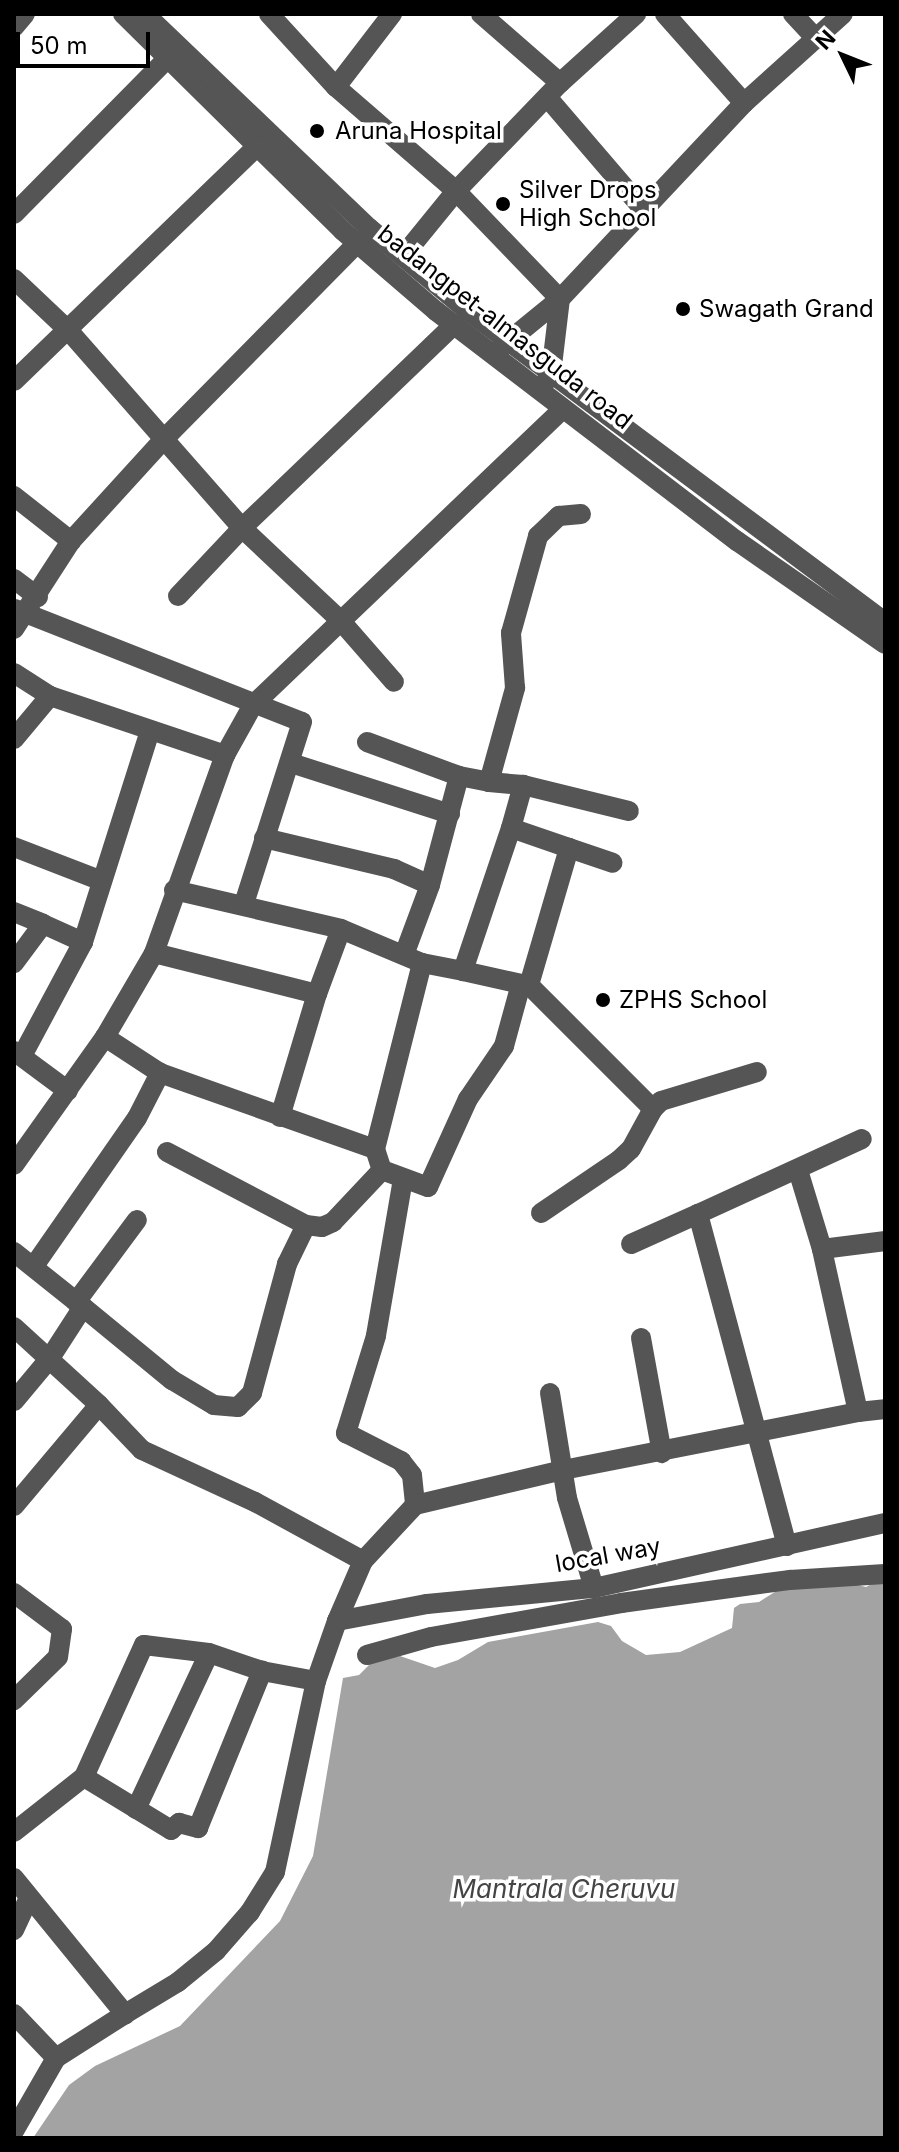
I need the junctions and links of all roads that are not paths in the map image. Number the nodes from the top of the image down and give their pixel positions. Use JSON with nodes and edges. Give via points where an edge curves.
{"nodes":[{"id":1,"x":25,"y":14,"type":"edge"},
{"id":2,"x":123,"y":14,"type":"edge"},
{"id":3,"x":145,"y":14,"type":"edge"},
{"id":4,"x":269,"y":14,"type":"edge"},
{"id":5,"x":392,"y":14,"type":"edge"},
{"id":6,"x":481,"y":14,"type":"edge"},
{"id":7,"x":636,"y":14,"type":"edge"},
{"id":8,"x":665,"y":14,"type":"edge"},
{"id":9,"x":793,"y":14,"type":"edge"},
{"id":10,"x":843,"y":14,"type":"edge"},
{"id":11,"x":14,"y":27,"type":"edge"},
{"id":12,"x":815,"y":38,"type":"junction"},
{"id":13,"x":167,"y":59,"type":"junction"},
{"id":14,"x":336,"y":87,"type":"junction"},
{"id":15,"x":553,"y":90,"type":"junction"},
{"id":16,"x":744,"y":103,"type":"junction"},
{"id":17,"x":256,"y":147,"type":"junction"},
{"id":18,"x":456,"y":191,"type":"junction"},
{"id":19,"x":642,"y":208,"type":"junction"},
{"id":20,"x":14,"y":214,"type":"edge"},
{"id":21,"x":357,"y":243,"type":"junction"},
{"id":22,"x":403,"y":256,"type":"junction"},
{"id":23,"x":14,"y":279,"type":"edge"},
{"id":24,"x":560,"y":299,"type":"junction"},
{"id":25,"x":454,"y":325,"type":"junction"},
{"id":26,"x":69,"y":331,"type":"junction"},
{"id":27,"x":500,"y":348,"type":"junction"},
{"id":28,"x":551,"y":374,"type":"junction"},
{"id":29,"x":14,"y":381,"type":"edge"},
{"id":30,"x":538,"y":390,"type":"junction"},
{"id":31,"x":563,"y":409,"type":"junction"},
{"id":32,"x":165,"y":438,"type":"junction"},
{"id":33,"x":14,"y":496,"type":"edge"},
{"id":34,"x":581,"y":514,"type":"dead end"},
{"id":35,"x":242,"y":528,"type":"junction"},
{"id":36,"x":71,"y":541,"type":"junction"},
{"id":37,"x":14,"y":579,"type":"edge"},
{"id":38,"x":178,"y":596,"type":"dead end"},
{"id":39,"x":38,"y":597,"type":"junction"},
{"id":40,"x":17,"y":617,"type":"edge"},
{"id":41,"x":340,"y":620,"type":"junction"},
{"id":42,"x":885,"y":622,"type":"edge"},
{"id":43,"x":885,"y":644,"type":"edge"},
{"id":44,"x":14,"y":673,"type":"edge"},
{"id":45,"x":394,"y":682,"type":"dead end"},
{"id":46,"x":50,"y":696,"type":"junction"},
{"id":47,"x":253,"y":705,"type":"junction"},
{"id":48,"x":150,"y":731,"type":"junction"},
{"id":49,"x":14,"y":739,"type":"edge"},
{"id":50,"x":367,"y":742,"type":"dead end"},
{"id":51,"x":225,"y":755,"type":"junction"},
{"id":52,"x":291,"y":763,"type":"junction"},
{"id":53,"x":459,"y":776,"type":"junction"},
{"id":54,"x":489,"y":782,"type":"junction"},
{"id":55,"x":523,"y":785,"type":"junction"},
{"id":56,"x":629,"y":811,"type":"dead end"},
{"id":57,"x":450,"y":814,"type":"junction"},
{"id":58,"x":511,"y":828,"type":"junction"},
{"id":59,"x":264,"y":838,"type":"junction"},
{"id":60,"x":14,"y":847,"type":"edge"},
{"id":61,"x":569,"y":848,"type":"junction"},
{"id":62,"x":613,"y":863,"type":"dead end"},
{"id":63,"x":102,"y":881,"type":"junction"},
{"id":64,"x":430,"y":885,"type":"junction"},
{"id":65,"x":174,"y":890,"type":"junction"},
{"id":66,"x":244,"y":904,"type":"junction"},
{"id":67,"x":14,"y":912,"type":"edge"},
{"id":68,"x":43,"y":924,"type":"junction"},
{"id":69,"x":341,"y":929,"type":"junction"},
{"id":70,"x":83,"y":942,"type":"junction"},
{"id":71,"x":154,"y":953,"type":"junction"},
{"id":72,"x":413,"y":959,"type":"junction"},
{"id":73,"x":14,"y":963,"type":"edge"},
{"id":74,"x":463,"y":971,"type":"junction"},
{"id":75,"x":525,"y":985,"type":"junction"},
{"id":76,"x":317,"y":994,"type":"junction"},
{"id":77,"x":105,"y":1037,"type":"junction"},
{"id":78,"x":18,"y":1053,"type":"edge"},
{"id":79,"x":757,"y":1072,"type":"dead end"},
{"id":80,"x":160,"y":1073,"type":"junction"},
{"id":81,"x":68,"y":1091,"type":"junction"},
{"id":82,"x":653,"y":1109,"type":"junction"},
{"id":83,"x":280,"y":1117,"type":"junction"},
{"id":84,"x":21,"y":1139,"type":"edge"},
{"id":85,"x":862,"y":1139,"type":"dead end"},
{"id":86,"x":375,"y":1149,"type":"junction"},
{"id":87,"x":167,"y":1152,"type":"dead end"},
{"id":88,"x":14,"y":1165,"type":"edge"},
{"id":89,"x":382,"y":1170,"type":"junction"},
{"id":90,"x":798,"y":1170,"type":"junction"},
{"id":91,"x":403,"y":1179,"type":"junction"},
{"id":92,"x":541,"y":1213,"type":"dead end"},
{"id":93,"x":698,"y":1214,"type":"junction"},
{"id":94,"x":137,"y":1220,"type":"dead end"},
{"id":95,"x":306,"y":1225,"type":"junction"},
{"id":96,"x":885,"y":1241,"type":"edge"},
{"id":97,"x":631,"y":1244,"type":"dead end"},
{"id":98,"x":822,"y":1249,"type":"junction"},
{"id":99,"x":14,"y":1252,"type":"edge"},
{"id":100,"x":34,"y":1266,"type":"junction"},
{"id":101,"x":80,"y":1304,"type":"junction"},
{"id":102,"x":14,"y":1327,"type":"edge"},
{"id":103,"x":641,"y":1338,"type":"dead end"},
{"id":104,"x":50,"y":1358,"type":"junction"},
{"id":105,"x":550,"y":1393,"type":"dead end"},
{"id":106,"x":14,"y":1401,"type":"edge"},
{"id":107,"x":99,"y":1405,"type":"junction"},
{"id":108,"x":885,"y":1409,"type":"edge"},
{"id":109,"x":858,"y":1412,"type":"junction"},
{"id":110,"x":754,"y":1431,"type":"junction"},
{"id":111,"x":662,"y":1453,"type":"junction"},
{"id":112,"x":563,"y":1470,"type":"junction"},
{"id":113,"x":415,"y":1505,"type":"junction"},
{"id":114,"x":14,"y":1506,"type":"edge"},
{"id":115,"x":885,"y":1523,"type":"edge"},
{"id":116,"x":787,"y":1546,"type":"junction"},
{"id":117,"x":363,"y":1561,"type":"junction"},
{"id":118,"x":885,"y":1574,"type":"edge"},
{"id":119,"x":594,"y":1588,"type":"junction"},
{"id":120,"x":14,"y":1593,"type":"edge"},
{"id":121,"x":337,"y":1621,"type":"junction"},
{"id":122,"x":209,"y":1653,"type":"junction"},
{"id":123,"x":367,"y":1655,"type":"dead end"},
{"id":124,"x":262,"y":1671,"type":"junction"},
{"id":125,"x":316,"y":1681,"type":"junction"},
{"id":126,"x":14,"y":1700,"type":"edge"},
{"id":127,"x":84,"y":1777,"type":"junction"},
{"id":128,"x":136,"y":1809,"type":"junction"},
{"id":129,"x":14,"y":1832,"type":"edge"},
{"id":130,"x":14,"y":1878,"type":"edge"},
{"id":131,"x":29,"y":1898,"type":"junction"},
{"id":132,"x":14,"y":1930,"type":"edge"},
{"id":133,"x":14,"y":2014,"type":"edge"},
{"id":134,"x":125,"y":2014,"type":"junction"},
{"id":135,"x":56,"y":2058,"type":"junction"},
{"id":136,"x":14,"y":2131,"type":"edge"}],
"edges":[{"from":1,"to":11,"type":"street"},
{"from":2,"to":13,"type":"street","name":"badangpet-almasguda road"},
{"from":3,"to":22,"type":"street","name":"badangpet-almasguda road"},
{"from":4,"to":14,"type":"street"},
{"from":5,"to":14,"type":"street"},
{"from":6,"to":15,"type":"street"},
{"from":7,"to":15,"type":"street"},
{"from":8,"to":16,"type":"street"},
{"from":9,"to":12,"type":"street"},
{"from":10,"to":12,"type":"street"},
{"from":12,"to":16,"type":"street"},
{"from":13,"to":17,"type":"street","name":"badangpet-almasguda road"},
{"from":13,"to":20,"type":"street"},
{"from":14,"to":18,"type":"street"},
{"from":15,"to":18,"type":"street"},
{"from":15,"to":19,"type":"street"},
{"from":16,"to":19,"type":"street"},
{"from":17,"to":21,"type":"street","name":"badangpet-almasguda road"},
{"from":17,"to":26,"type":"street"},
{"from":18,"to":22,"type":"street"},
{"from":18,"to":24,"type":"street"},
{"from":19,"to":24,"type":"street"},
{"from":21,"to":25,"type":"street","name":"badangpet-almasguda road"},
{"from":21,"to":32,"type":"street"},
{"from":22,"to":27,"type":"street","name":"badangpet-almasguda road"},
{"from":23,"to":26,"type":"street"},
{"from":24,"to":27,"type":"street"},
{"from":24,"to":28,"type":"street"},
{"from":25,"to":27,"type":"street","name":"badangpet-almasguda road"},
{"from":25,"to":35,"type":"street"},
{"from":26,"to":29,"type":"street"},
{"from":26,"to":32,"type":"street"},
{"from":27,"to":28,"type":"street","name":"badangpet-almasguda road"},
{"from":27,"to":30,"type":"street","name":"badangpet-almasguda road"},
{"from":28,"to":30,"type":"street"},
{"from":28,"to":42,"type":"street","name":"badangpet-almasguda road"},
{"from":30,"to":31,"type":"street","name":"badangpet-almasguda road"},
{"from":31,"to":41,"type":"street"},
{"from":31,"to":43,"type":"street","name":"badangpet-almasguda road"},
{"from":32,"to":35,"type":"street"},
{"from":32,"to":36,"type":"street"},
{"from":33,"to":36,"type":"street"},
{"from":34,"to":54,"type":"street","via":[[559,516],[538,536],[511,633],[515,688]]},
{"from":35,"to":38,"type":"street"},
{"from":35,"to":41,"type":"street"},
{"from":36,"to":39,"type":"street"},
{"from":37,"to":39,"type":"street"},
{"from":39,"to":40,"type":"street"},
{"from":40,"to":47,"type":"street"},
{"from":41,"to":45,"type":"street"},
{"from":41,"to":47,"type":"street"},
{"from":44,"to":46,"type":"street"},
{"from":46,"to":48,"type":"street"},
{"from":46,"to":49,"type":"street"},
{"from":47,"to":51,"type":"street"},
{"from":47,"to":52,"type":"street","via":[[302,722]]},
{"from":48,"to":51,"type":"street"},
{"from":48,"to":63,"type":"street"},
{"from":50,"to":53,"type":"street"},
{"from":51,"to":65,"type":"street"},
{"from":52,"to":57,"type":"street"},
{"from":52,"to":59,"type":"street"},
{"from":53,"to":54,"type":"street"},
{"from":53,"to":57,"type":"street"},
{"from":54,"to":55,"type":"street"},
{"from":55,"to":56,"type":"street"},
{"from":55,"to":58,"type":"street"},
{"from":57,"to":64,"type":"street"},
{"from":58,"to":61,"type":"street"},
{"from":58,"to":74,"type":"street"},
{"from":59,"to":64,"type":"street","via":[[394,869]]},
{"from":59,"to":66,"type":"street"},
{"from":60,"to":63,"type":"street"},
{"from":61,"to":62,"type":"street"},
{"from":61,"to":75,"type":"street"},
{"from":63,"to":70,"type":"street"},
{"from":64,"to":72,"type":"street"},
{"from":65,"to":66,"type":"street"},
{"from":65,"to":71,"type":"street"},
{"from":66,"to":69,"type":"street"},
{"from":67,"to":68,"type":"street"},
{"from":68,"to":70,"type":"street"},
{"from":68,"to":73,"type":"street"},
{"from":69,"to":72,"type":"street"},
{"from":69,"to":76,"type":"street"},
{"from":70,"to":78,"type":"street"},
{"from":71,"to":76,"type":"street"},
{"from":71,"to":77,"type":"street"},
{"from":72,"to":74,"type":"street"},
{"from":72,"to":86,"type":"street"},
{"from":74,"to":75,"type":"street"},
{"from":75,"to":82,"type":"street"},
{"from":75,"to":91,"type":"street","via":[[504,1046],[468,1099],[428,1187]]},
{"from":76,"to":83,"type":"street"},
{"from":77,"to":80,"type":"street"},
{"from":77,"to":81,"type":"street"},
{"from":78,"to":81,"type":"street"},
{"from":79,"to":82,"type":"street","via":[[669,1098]]},
{"from":80,"to":83,"type":"street"},
{"from":80,"to":100,"type":"street","via":[[137,1118]]},
{"from":81,"to":84,"type":"street"},
{"from":82,"to":92,"type":"street","via":[[619,1160]]},
{"from":83,"to":86,"type":"street"},
{"from":84,"to":88,"type":"street"},
{"from":85,"to":90,"type":"street"},
{"from":86,"to":89,"type":"street"},
{"from":87,"to":95,"type":"street"},
{"from":89,"to":91,"type":"street"},
{"from":89,"to":95,"type":"street","via":[[333,1222]]},
{"from":90,"to":93,"type":"street"},
{"from":90,"to":98,"type":"street"},
{"from":91,"to":113,"type":"street","via":[[376,1336],[346,1433],[401,1461],[412,1475]]},
{"from":93,"to":97,"type":"street"},
{"from":93,"to":110,"type":"street"},
{"from":94,"to":101,"type":"street"},
{"from":95,"to":101,"type":"street","via":[[287,1264],[252,1393],[238,1407],[219,1408],[172,1380]]},
{"from":96,"to":98,"type":"street"},
{"from":98,"to":109,"type":"street"},
{"from":99,"to":100,"type":"street"},
{"from":100,"to":101,"type":"street"},
{"from":101,"to":104,"type":"street"},
{"from":102,"to":104,"type":"street"},
{"from":103,"to":111,"type":"street"},
{"from":104,"to":106,"type":"street"},
{"from":104,"to":107,"type":"street"},
{"from":105,"to":112,"type":"street"},
{"from":107,"to":114,"type":"street"},
{"from":107,"to":117,"type":"street","via":[[142,1450],[255,1502]]},
{"from":108,"to":109,"type":"street"},
{"from":109,"to":110,"type":"street"},
{"from":110,"to":111,"type":"street"},
{"from":110,"to":116,"type":"street"},
{"from":111,"to":112,"type":"street"},
{"from":112,"to":113,"type":"street"},
{"from":112,"to":119,"type":"street"},
{"from":113,"to":117,"type":"street"},
{"from":115,"to":116,"type":"street","name":"local way"},
{"from":116,"to":119,"type":"street","name":"local way"},
{"from":117,"to":121,"type":"street"},
{"from":118,"to":123,"type":"street","via":[[790,1580],[606,1606],[431,1637]]},
{"from":119,"to":121,"type":"street","name":"local way","via":[[427,1604]]},
{"from":120,"to":126,"type":"street","via":[[62,1629],[58,1657]]},
{"from":121,"to":125,"type":"street"},
{"from":122,"to":124,"type":"street"},
{"from":122,"to":127,"type":"street","via":[[144,1645]]},
{"from":122,"to":128,"type":"street"},
{"from":124,"to":125,"type":"street"},
{"from":124,"to":128,"type":"street","via":[[198,1828],[179,1823],[171,1830]]},
{"from":125,"to":134,"type":"street","via":[[275,1872],[216,1951]]},
{"from":127,"to":128,"type":"street"},
{"from":127,"to":129,"type":"street"},
{"from":130,"to":131,"type":"street"},
{"from":131,"to":132,"type":"street"},
{"from":131,"to":134,"type":"street"},
{"from":133,"to":135,"type":"street"},
{"from":134,"to":135,"type":"street"},
{"from":135,"to":136,"type":"street"}]}
